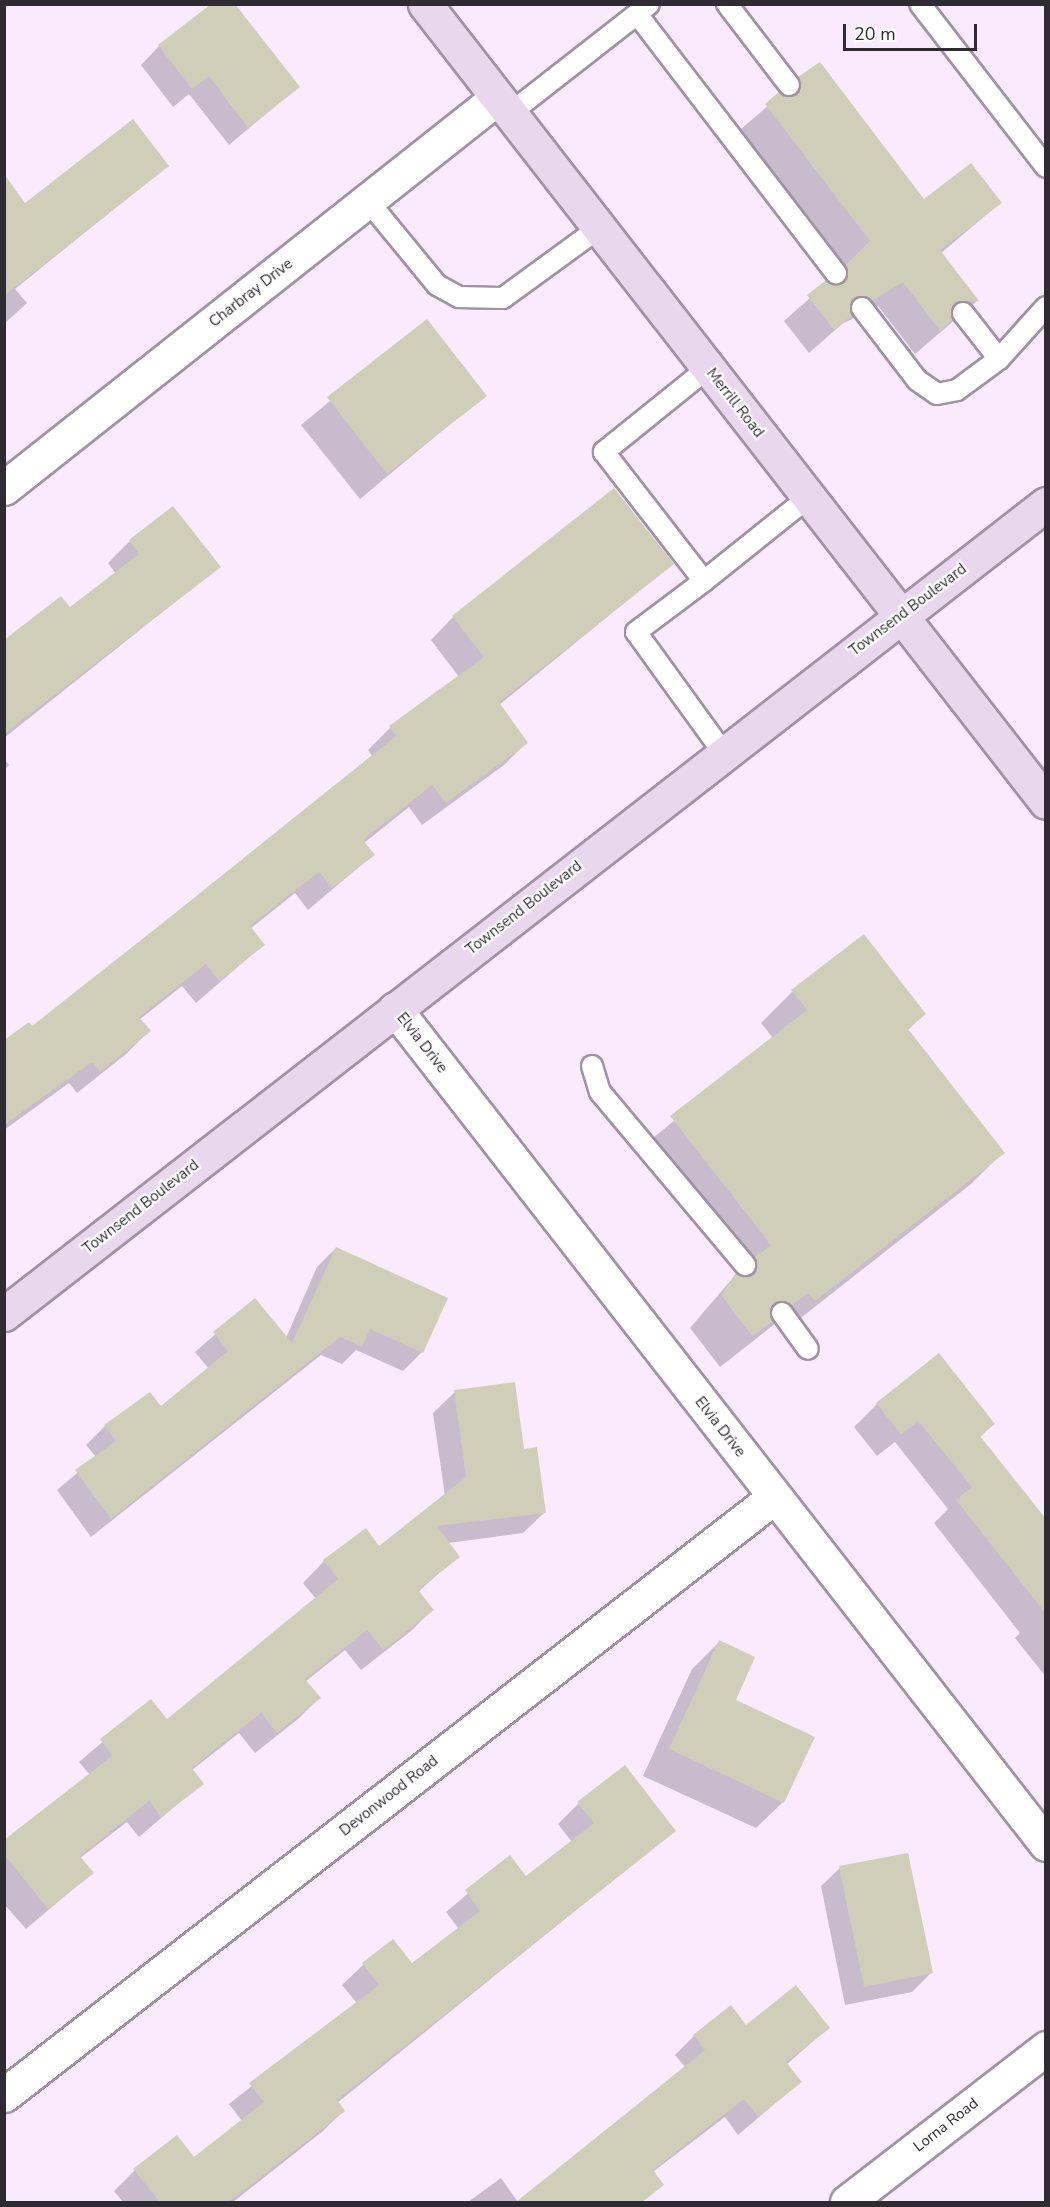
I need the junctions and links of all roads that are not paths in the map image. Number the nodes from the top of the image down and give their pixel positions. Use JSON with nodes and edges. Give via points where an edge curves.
{"nodes":[{"id":1,"x":727,"y":4,"type":"edge"},
{"id":2,"x":920,"y":4,"type":"edge"},
{"id":3,"x":429,"y":6,"type":"edge"},
{"id":4,"x":643,"y":9,"type":"edge"},
{"id":5,"x":789,"y":85,"type":"dead end"},
{"id":6,"x":503,"y":106,"type":"junction"},
{"id":7,"x":1046,"y":167,"type":"edge"},
{"id":8,"x":368,"y":201,"type":"junction"},
{"id":9,"x":599,"y":228,"type":"junction"},
{"id":10,"x":836,"y":273,"type":"dead end"},
{"id":11,"x":1046,"y":307,"type":"edge"},
{"id":12,"x":862,"y":308,"type":"dead end"},
{"id":13,"x":963,"y":313,"type":"dead end"},
{"id":14,"x":999,"y":359,"type":"junction"},
{"id":15,"x":708,"y":368,"type":"junction"},
{"id":16,"x":4,"y":488,"type":"edge"},
{"id":17,"x":809,"y":497,"type":"junction"},
{"id":18,"x":1046,"y":504,"type":"edge"},
{"id":19,"x":704,"y":581,"type":"junction"},
{"id":20,"x":902,"y":616,"type":"junction"},
{"id":21,"x":723,"y":752,"type":"junction"},
{"id":22,"x":1046,"y":802,"type":"edge"},
{"id":23,"x":395,"y":1009,"type":"junction"},
{"id":24,"x":592,"y":1066,"type":"dead end"},
{"id":25,"x":745,"y":1265,"type":"dead end"},
{"id":26,"x":4,"y":1314,"type":"edge"},
{"id":27,"x":782,"y":1314,"type":"dead end"},
{"id":28,"x":808,"y":1348,"type":"dead end"},
{"id":29,"x":774,"y":1497,"type":"junction"},
{"id":30,"x":1046,"y":1844,"type":"edge"},
{"id":31,"x":1046,"y":2048,"type":"edge"},
{"id":32,"x":4,"y":2095,"type":"edge"},
{"id":33,"x":847,"y":2202,"type":"edge"}],
"edges":[{"from":1,"to":5,"type":"lane"},
{"from":2,"to":7,"type":"lane"},
{"from":3,"to":6,"type":"street","name":"Merrill Road"},
{"from":4,"to":6,"type":"lane"},
{"from":4,"to":10,"type":"lane"},
{"from":6,"to":8,"type":"street","name":"Charbray Drive"},
{"from":6,"to":9,"type":"street","name":"Merrill Road"},
{"from":8,"to":9,"type":"lane","via":[[436,285],[459,297],[503,298]]},
{"from":8,"to":16,"type":"street","name":"Charbray Drive"},
{"from":9,"to":15,"type":"street","name":"Merrill Road"},
{"from":11,"to":14,"type":"lane"},
{"from":12,"to":14,"type":"lane","via":[[917,380],[937,394],[957,390]]},
{"from":13,"to":14,"type":"lane"},
{"from":15,"to":17,"type":"street","name":"Merrill Road"},
{"from":15,"to":19,"type":"lane","via":[[604,452]]},
{"from":17,"to":19,"type":"lane"},
{"from":17,"to":20,"type":"street","name":"Merrill Road"},
{"from":18,"to":20,"type":"street","name":"Townsend Boulevard"},
{"from":19,"to":21,"type":"lane","via":[[636,632]]},
{"from":20,"to":21,"type":"street","name":"Townsend Boulevard"},
{"from":20,"to":22,"type":"street","name":"Merrill Road"},
{"from":21,"to":23,"type":"street","name":"Townsend Boulevard"},
{"from":23,"to":26,"type":"street","name":"Townsend Boulevard"},
{"from":23,"to":29,"type":"street","name":"Elvia Drive"},
{"from":24,"to":25,"type":"lane","via":[[600,1092]]},
{"from":27,"to":28,"type":"lane"},
{"from":29,"to":30,"type":"street","name":"Elvia Drive"},
{"from":29,"to":32,"type":"street","name":"Devonwood Road"},
{"from":31,"to":33,"type":"street","name":"Lorna Road"}]}
